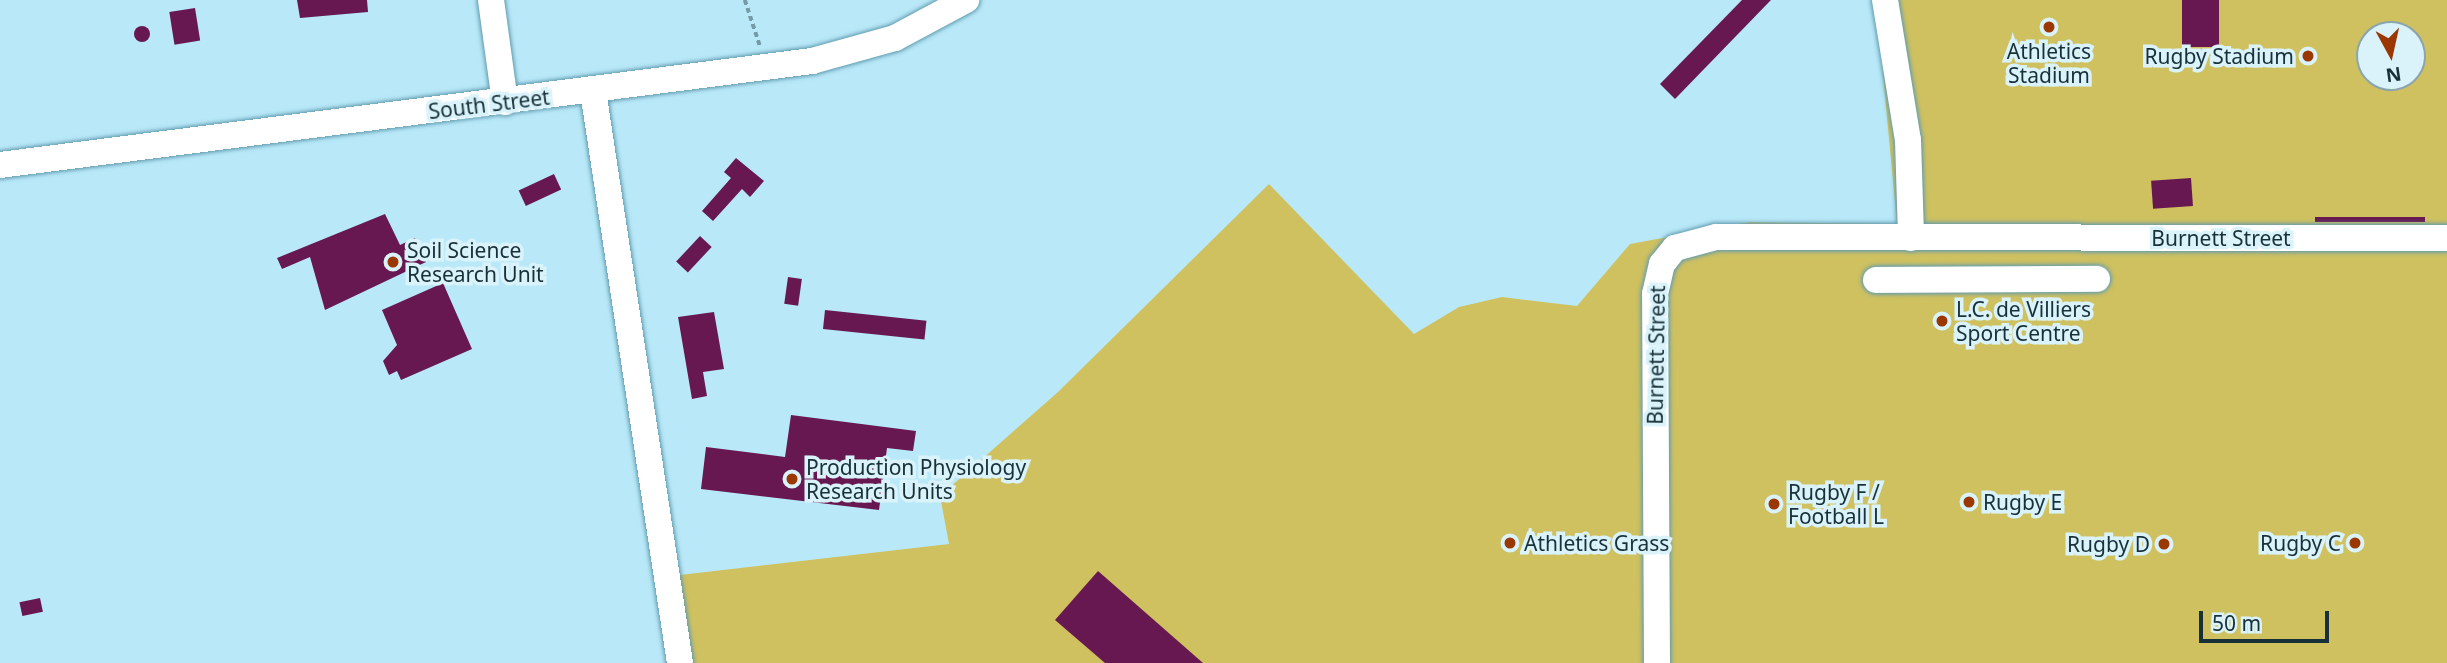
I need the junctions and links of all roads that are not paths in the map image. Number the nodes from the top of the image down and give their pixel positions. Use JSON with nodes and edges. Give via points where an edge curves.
{"nodes":[{"id":1,"x":491,"y":0,"type":"edge"},
{"id":2,"x":966,"y":0,"type":"edge"},
{"id":3,"x":1885,"y":0,"type":"edge"},
{"id":4,"x":593,"y":91,"type":"junction"},
{"id":5,"x":505,"y":102,"type":"junction"},
{"id":6,"x":0,"y":165,"type":"edge"},
{"id":7,"x":1912,"y":238,"type":"junction"},
{"id":8,"x":2447,"y":238,"type":"edge"},
{"id":9,"x":2096,"y":279,"type":"dead end"},
{"id":10,"x":1876,"y":280,"type":"dead end"},
{"id":11,"x":680,"y":663,"type":"edge"},
{"id":12,"x":1657,"y":663,"type":"edge"}],
"edges":[{"from":1,"to":5,"type":"street"},
{"from":2,"to":4,"type":"street","name":"South Street","via":[[934,21],[857,51]]},
{"from":3,"to":7,"type":"street","via":[[1908,140]]},
{"from":4,"to":5,"type":"street","name":"South Street"},
{"from":4,"to":11,"type":"street"},
{"from":5,"to":6,"type":"street","name":"South Street"},
{"from":7,"to":8,"type":"street","name":"Burnett Street"},
{"from":7,"to":12,"type":"street","name":"Burnett Street","via":[[1716,237],[1682,245],[1662,264],[1654,348]]},
{"from":9,"to":10,"type":"street"}]}
